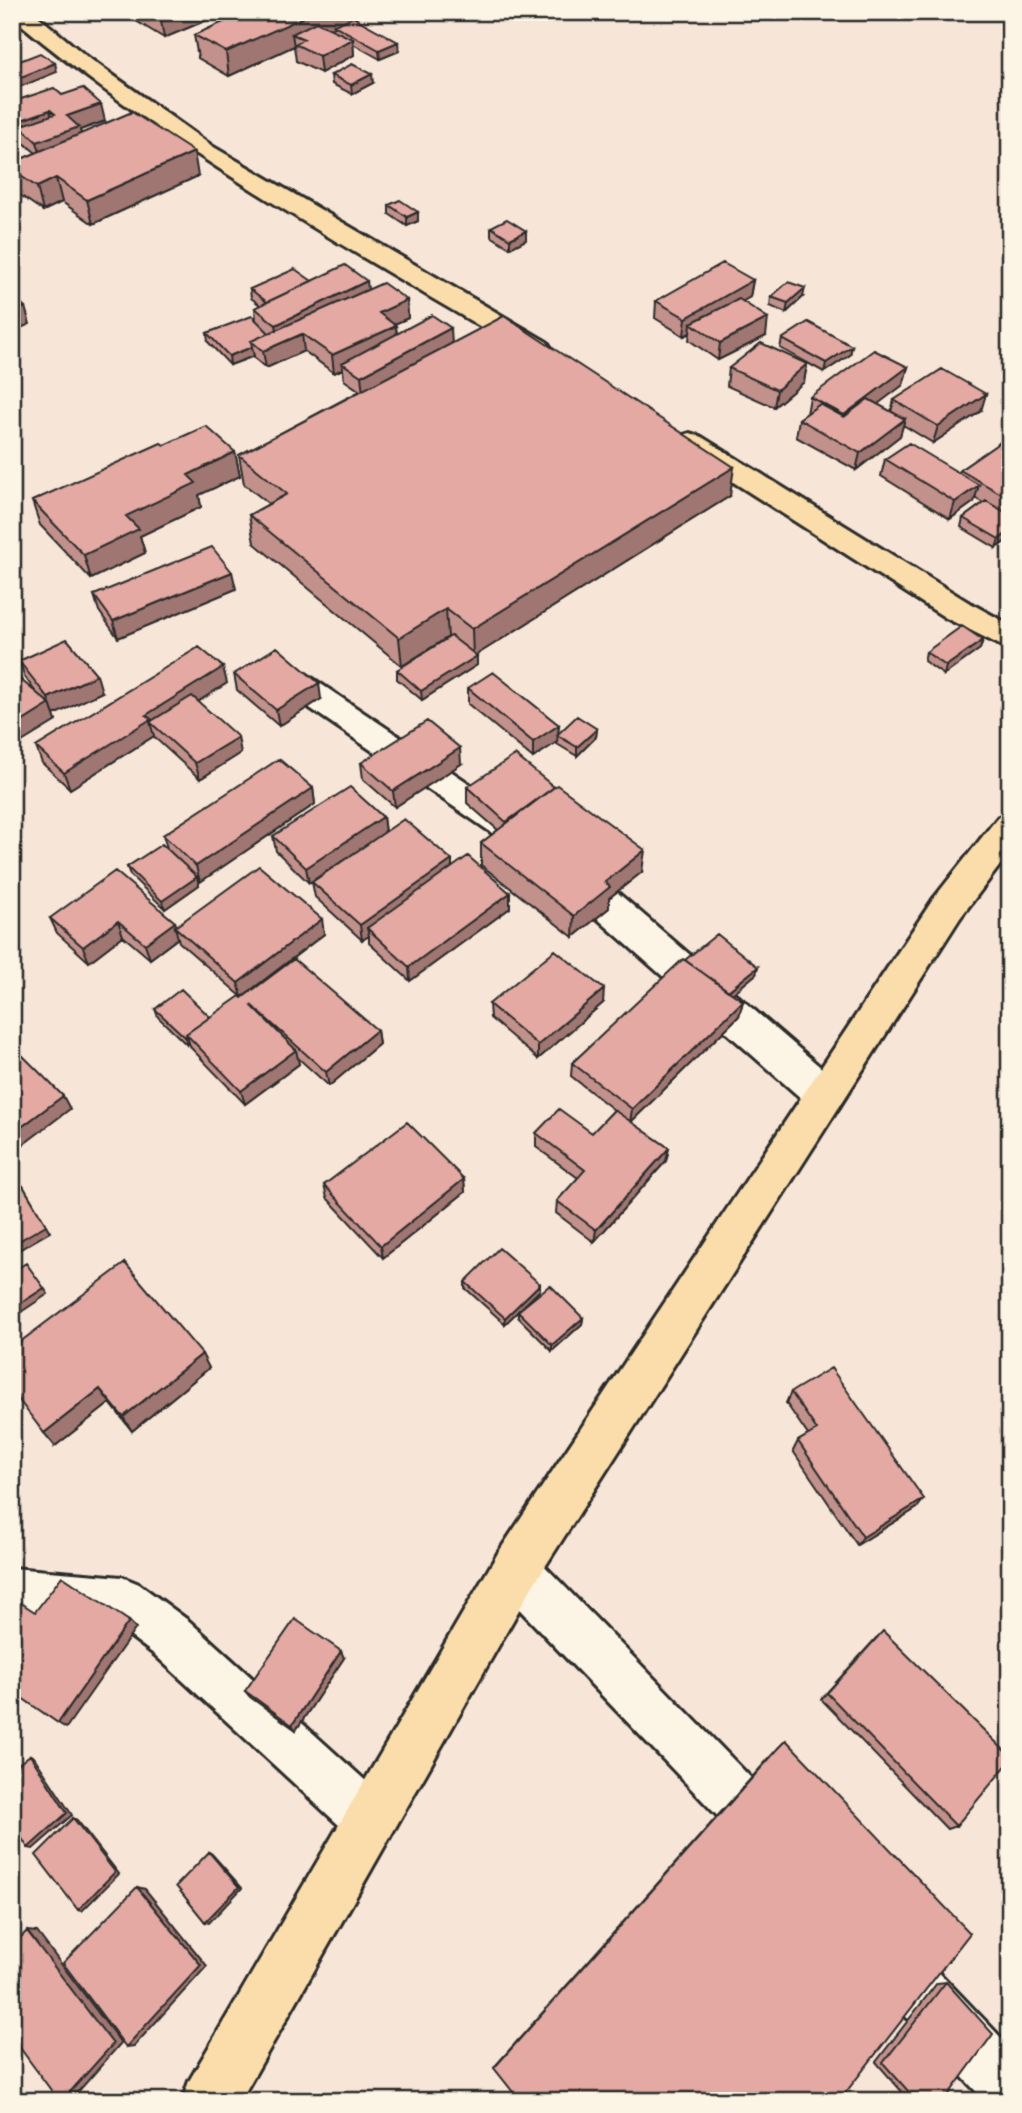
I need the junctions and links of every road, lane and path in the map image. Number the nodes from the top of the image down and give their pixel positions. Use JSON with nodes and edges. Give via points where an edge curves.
{"nodes":[{"id":1,"x":19,"y":12,"type":"edge"},
{"id":2,"x":559,"y":360,"type":"edge"},
{"id":3,"x":671,"y":430,"type":"edge"},
{"id":4,"x":1010,"y":639,"type":"edge"},
{"id":5,"x":280,"y":672,"type":"edge"},
{"id":6,"x":1010,"y":826,"type":"edge"},
{"id":7,"x":825,"y":1095,"type":"junction"},
{"id":8,"x":515,"y":1570,"type":"junction"},
{"id":9,"x":12,"y":1592,"type":"edge"},
{"id":10,"x":371,"y":1820,"type":"junction"},
{"id":11,"x":802,"y":1867,"type":"edge"},
{"id":12,"x":859,"y":1927,"type":"edge"},
{"id":13,"x":1010,"y":2087,"type":"edge"},
{"id":14,"x":209,"y":2101,"type":"edge"}],
"edges":[{"from":1,"to":2,"type":"main road","via":[[109,85],[210,153]]},
{"from":3,"to":4,"type":"main road"},
{"from":5,"to":7,"type":"street","via":[[561,864]]},
{"from":6,"to":7,"type":"main road","via":[[947,908]]},
{"from":7,"to":8,"type":"main road"},
{"from":8,"to":10,"type":"main road"},
{"from":8,"to":11,"type":"street"},
{"from":9,"to":10,"type":"street","via":[[122,1601],[172,1637]]},
{"from":10,"to":14,"type":"main road"},
{"from":12,"to":13,"type":"street"}]}
